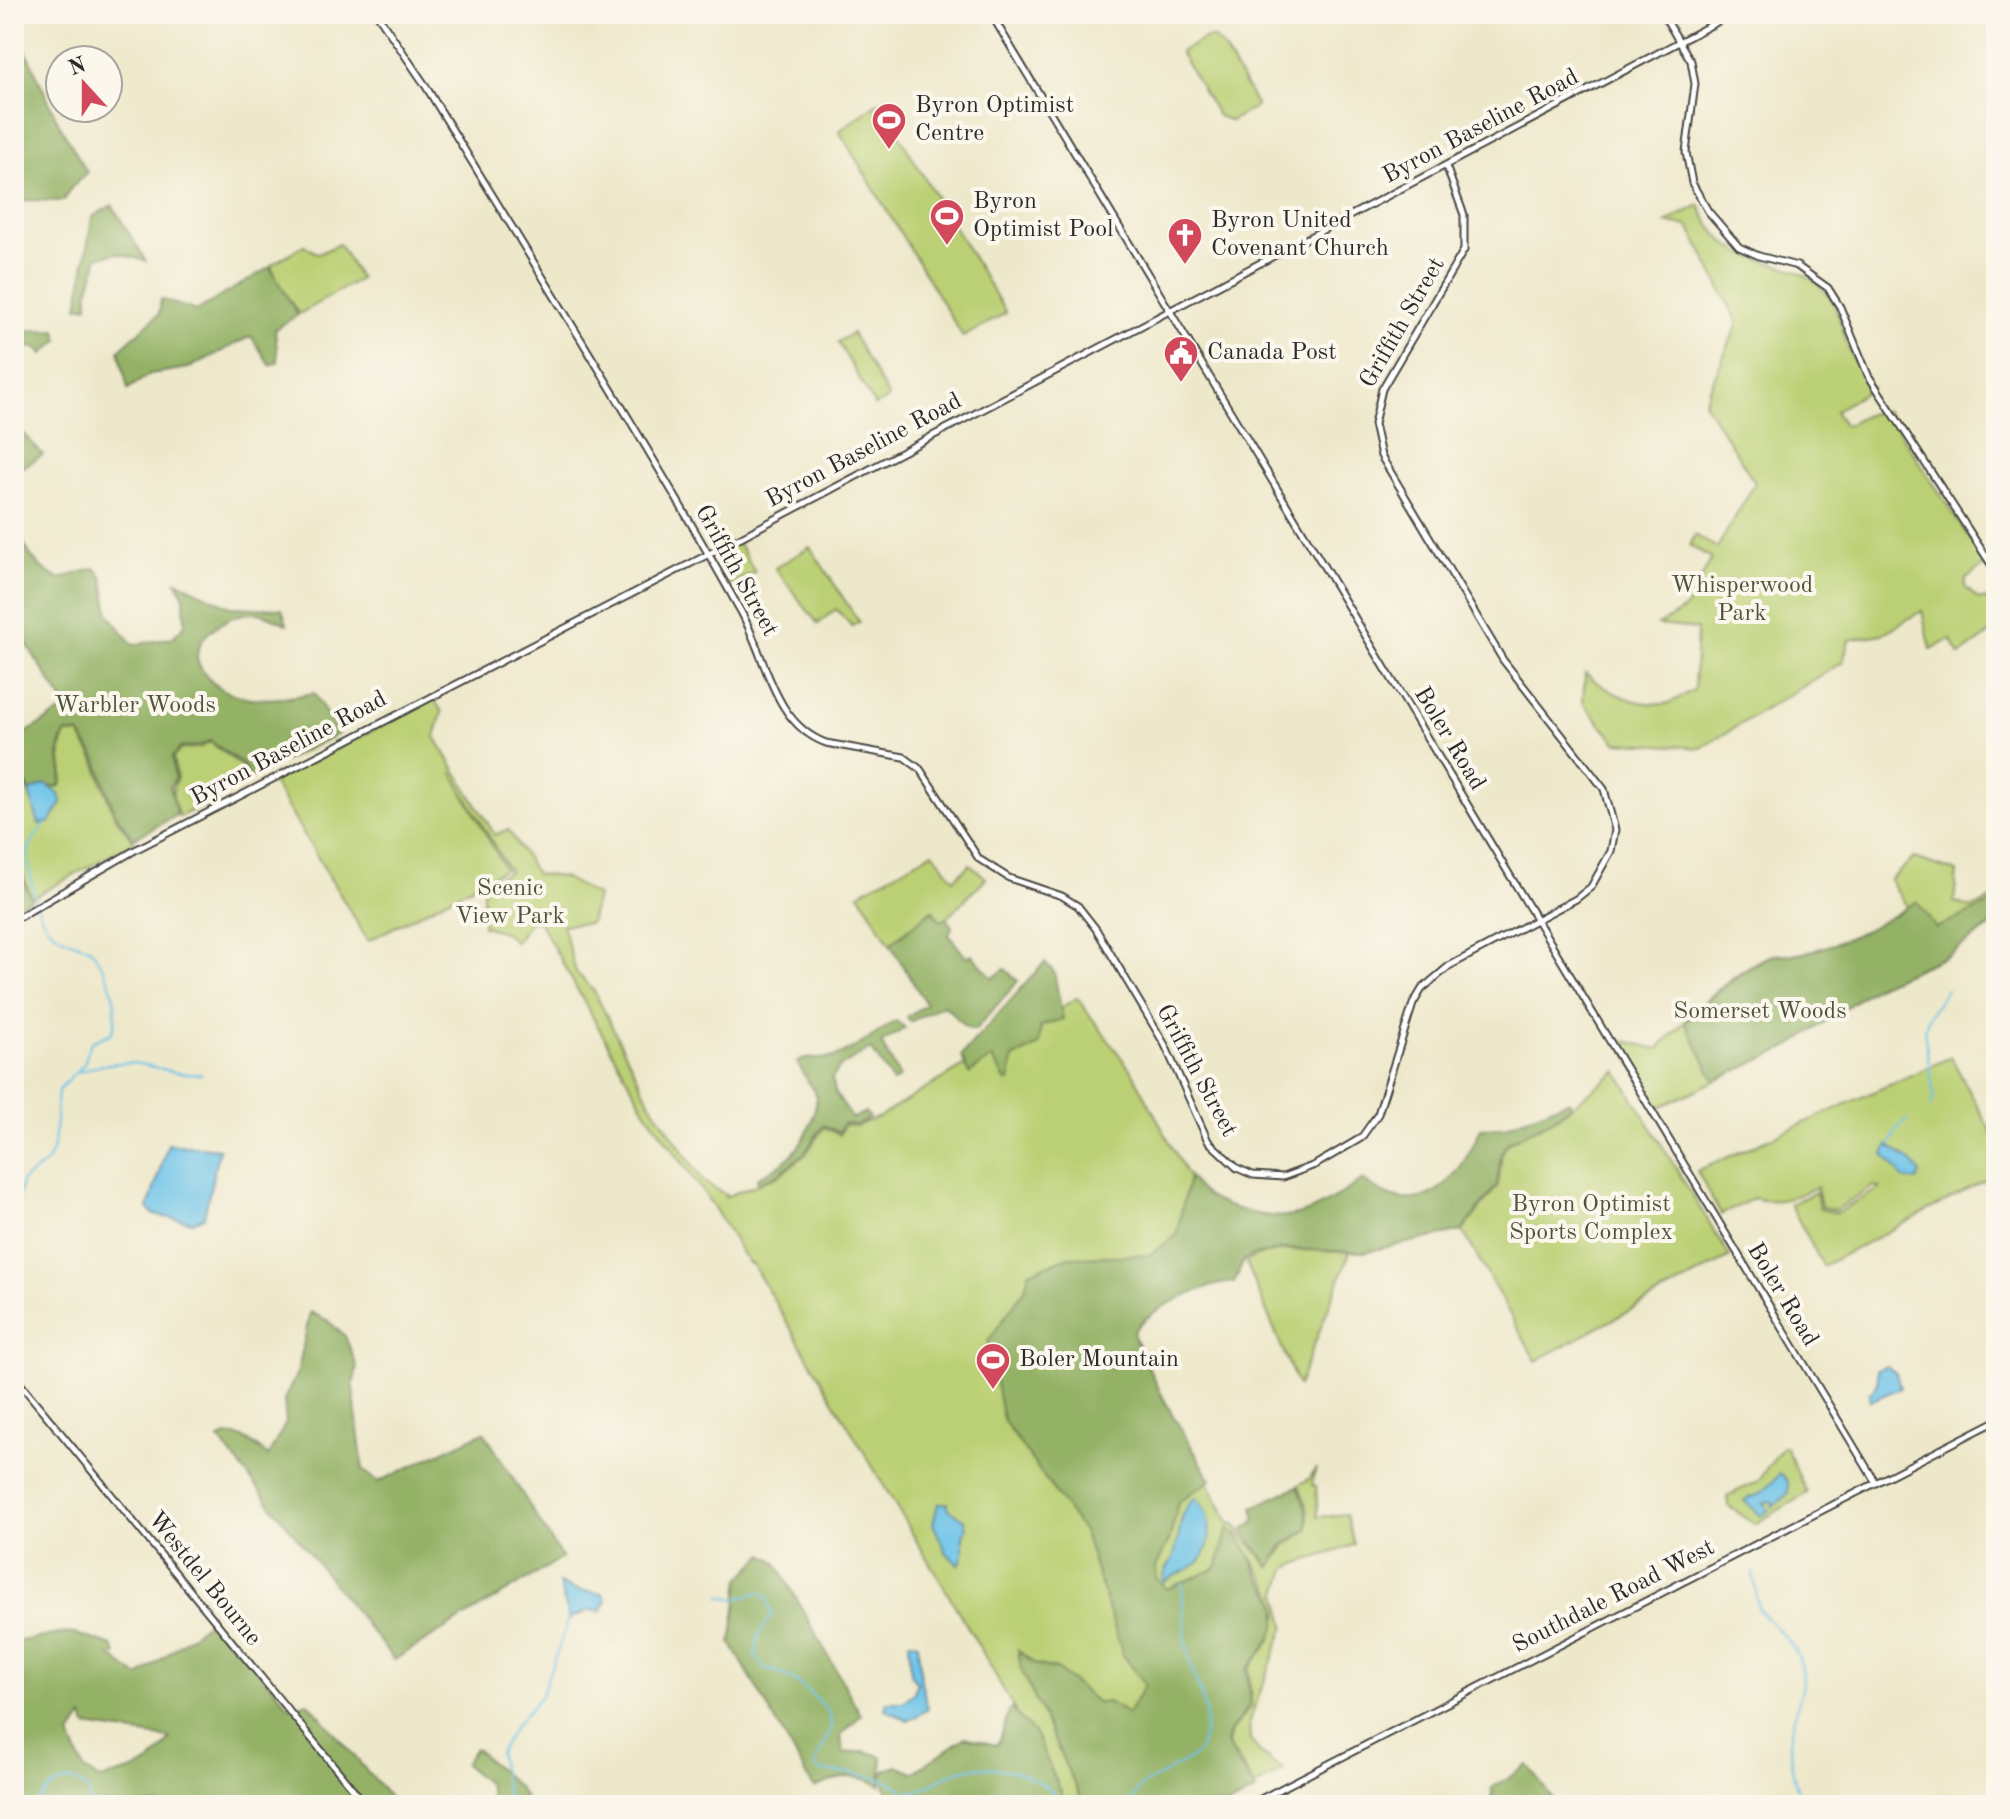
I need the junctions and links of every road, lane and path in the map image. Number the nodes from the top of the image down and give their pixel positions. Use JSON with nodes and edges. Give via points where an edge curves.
{"nodes":[{"id":1,"x":377,"y":14,"type":"edge"},
{"id":2,"x":991,"y":14,"type":"edge"},
{"id":3,"x":1663,"y":14,"type":"edge"},
{"id":4,"x":1732,"y":14,"type":"edge"},
{"id":5,"x":1680,"y":43,"type":"junction"},
{"id":6,"x":1446,"y":166,"type":"junction"},
{"id":7,"x":1171,"y":311,"type":"junction"},
{"id":8,"x":709,"y":554,"type":"junction"},
{"id":9,"x":1996,"y":572,"type":"edge"},
{"id":10,"x":14,"y":920,"type":"edge"},
{"id":11,"x":1537,"y":920,"type":"junction"},
{"id":12,"x":14,"y":1376,"type":"edge"},
{"id":13,"x":1996,"y":1421,"type":"edge"},
{"id":14,"x":1876,"y":1483,"type":"junction"},
{"id":15,"x":366,"y":1805,"type":"edge"},
{"id":16,"x":1249,"y":1805,"type":"edge"}],
"edges":[{"from":1,"to":8,"type":"street","name":"Griffith Street"},
{"from":2,"to":7,"type":"street","name":"Boler Road"},
{"from":3,"to":5,"type":"street"},
{"from":4,"to":5,"type":"street","name":"Byron Baseline Road"},
{"from":5,"to":6,"type":"street","name":"Byron Baseline Road"},
{"from":5,"to":9,"type":"street","via":[[1691,61],[1695,84],[1686,152],[1692,183],[1708,211],[1739,247],[1797,266],[1828,288],[1868,375]]},
{"from":6,"to":7,"type":"street","name":"Byron Baseline Road"},
{"from":6,"to":11,"type":"street","name":"Griffith Street","via":[[1464,215],[1464,250],[1382,389],[1374,424],[1381,456],[1503,660],[1604,789],[1610,806],[1615,830],[1601,875],[1576,899]]},
{"from":7,"to":8,"type":"street","name":"Byron Baseline Road"},
{"from":7,"to":11,"type":"street","name":"Boler Road"},
{"from":8,"to":10,"type":"street","name":"Byron Baseline Road","via":[[135,850]]},
{"from":8,"to":11,"type":"street","name":"Griffith Street","via":[[755,636],[780,704],[802,730],[826,743],[904,757],[920,769],[979,859],[1009,878],[1078,906],[1165,1045],[1208,1141],[1237,1168],[1283,1177],[1361,1138],[1378,1114],[1422,989],[1449,966]]},
{"from":11,"to":14,"type":"street","name":"Boler Road"},
{"from":12,"to":15,"type":"street","name":"Westdel Bourne"},
{"from":13,"to":14,"type":"street","name":"Southdale Road West"},
{"from":14,"to":16,"type":"street","name":"Southdale Road West"}]}
